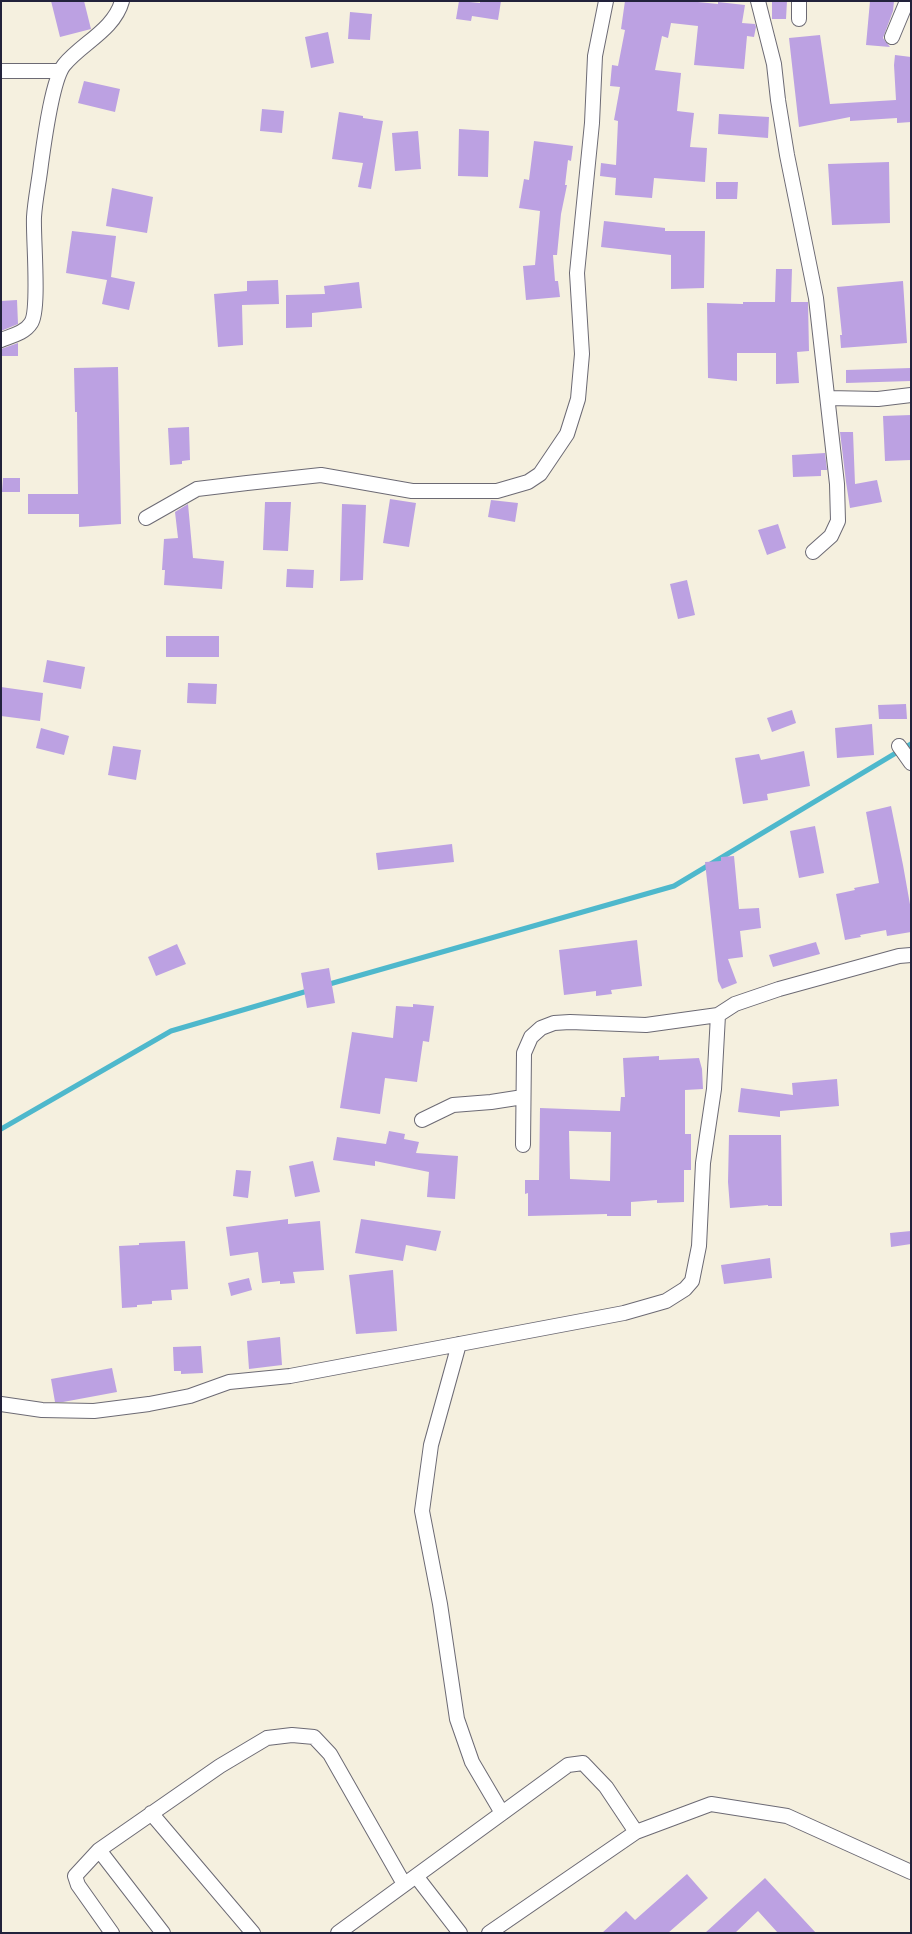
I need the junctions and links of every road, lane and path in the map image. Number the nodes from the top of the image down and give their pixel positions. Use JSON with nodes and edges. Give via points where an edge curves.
{"nodes":[{"id":1,"x":122,"y":1,"type":"edge"},
{"id":2,"x":602,"y":1,"type":"edge"},
{"id":3,"x":606,"y":1,"type":"edge"},
{"id":4,"x":758,"y":1,"type":"edge"},
{"id":5,"x":799,"y":1,"type":"edge"},
{"id":6,"x":907,"y":1,"type":"edge"},
{"id":7,"x":799,"y":19,"type":"dead end"},
{"id":8,"x":892,"y":37,"type":"dead end"},
{"id":9,"x":1,"y":71,"type":"edge"},
{"id":10,"x":60,"y":71,"type":"junction"},
{"id":11,"x":1,"y":340,"type":"edge"},
{"id":12,"x":911,"y":395,"type":"edge"},
{"id":13,"x":828,"y":398,"type":"junction"},
{"id":14,"x":146,"y":518,"type":"dead end"},
{"id":15,"x":813,"y":552,"type":"dead end"},
{"id":16,"x":899,"y":746,"type":"dead end"},
{"id":17,"x":911,"y":763,"type":"edge"},
{"id":18,"x":911,"y":955,"type":"edge"},
{"id":19,"x":718,"y":1015,"type":"junction"},
{"id":20,"x":523,"y":1096,"type":"junction"},
{"id":21,"x":422,"y":1120,"type":"dead end"},
{"id":22,"x":523,"y":1145,"type":"dead end"},
{"id":23,"x":459,"y":1344,"type":"junction"},
{"id":24,"x":1,"y":1404,"type":"edge"},
{"id":25,"x":502,"y":1813,"type":"junction"},
{"id":26,"x":151,"y":1814,"type":"junction"},
{"id":27,"x":636,"y":1832,"type":"junction"},
{"id":28,"x":99,"y":1850,"type":"junction"},
{"id":29,"x":911,"y":1872,"type":"edge"},
{"id":30,"x":410,"y":1880,"type":"junction"},
{"id":31,"x":112,"y":1933,"type":"edge"},
{"id":32,"x":163,"y":1933,"type":"edge"},
{"id":33,"x":253,"y":1933,"type":"edge"},
{"id":34,"x":338,"y":1933,"type":"edge"},
{"id":35,"x":460,"y":1933,"type":"edge"},
{"id":36,"x":488,"y":1933,"type":"edge"}],
"edges":[{"from":1,"to":10,"type":"street","via":[[120,10],[100,33]]},
{"from":2,"to":3,"type":"street"},
{"from":3,"to":14,"type":"street","via":[[595,56],[592,123],[577,273],[582,354],[578,399],[567,434],[540,474],[528,482],[497,491],[412,492],[322,475],[238,484],[197,489]]},
{"from":4,"to":13,"type":"street","via":[[774,64],[786,146],[816,298]]},
{"from":5,"to":7,"type":"street"},
{"from":6,"to":8,"type":"street"},
{"from":9,"to":10,"type":"street"},
{"from":10,"to":11,"type":"street","via":[[56,76],[34,217],[35,308],[31,323]]},
{"from":12,"to":13,"type":"street"},
{"from":13,"to":15,"type":"street","via":[[838,521],[831,536]]},
{"from":16,"to":17,"type":"street"},
{"from":18,"to":19,"type":"street","via":[[778,989],[735,1004]]},
{"from":19,"to":20,"type":"street","via":[[646,1026],[570,1022],[541,1028],[531,1037],[524,1053]]},
{"from":19,"to":23,"type":"street","via":[[714,1089],[703,1163],[699,1246],[692,1281],[685,1290],[666,1301],[624,1313]]},
{"from":20,"to":21,"type":"street","via":[[453,1105]]},
{"from":20,"to":22,"type":"street"},
{"from":23,"to":24,"type":"street","via":[[290,1376],[229,1382],[190,1396],[149,1404],[94,1411],[42,1410]]},
{"from":23,"to":25,"type":"street","via":[[431,1445],[422,1511],[458,1719],[472,1762]]},
{"from":25,"to":27,"type":"street","via":[[568,1765],[583,1763],[606,1787]]},
{"from":25,"to":30,"type":"street"},
{"from":26,"to":28,"type":"street"},
{"from":26,"to":30,"type":"street","via":[[267,1738],[314,1737],[330,1754]]},
{"from":26,"to":33,"type":"street"},
{"from":27,"to":29,"type":"street","via":[[711,1804],[787,1816]]},
{"from":27,"to":36,"type":"street"},
{"from":28,"to":31,"type":"street","via":[[75,1876]]},
{"from":28,"to":32,"type":"street"},
{"from":30,"to":34,"type":"street"},
{"from":30,"to":35,"type":"street"}]}
